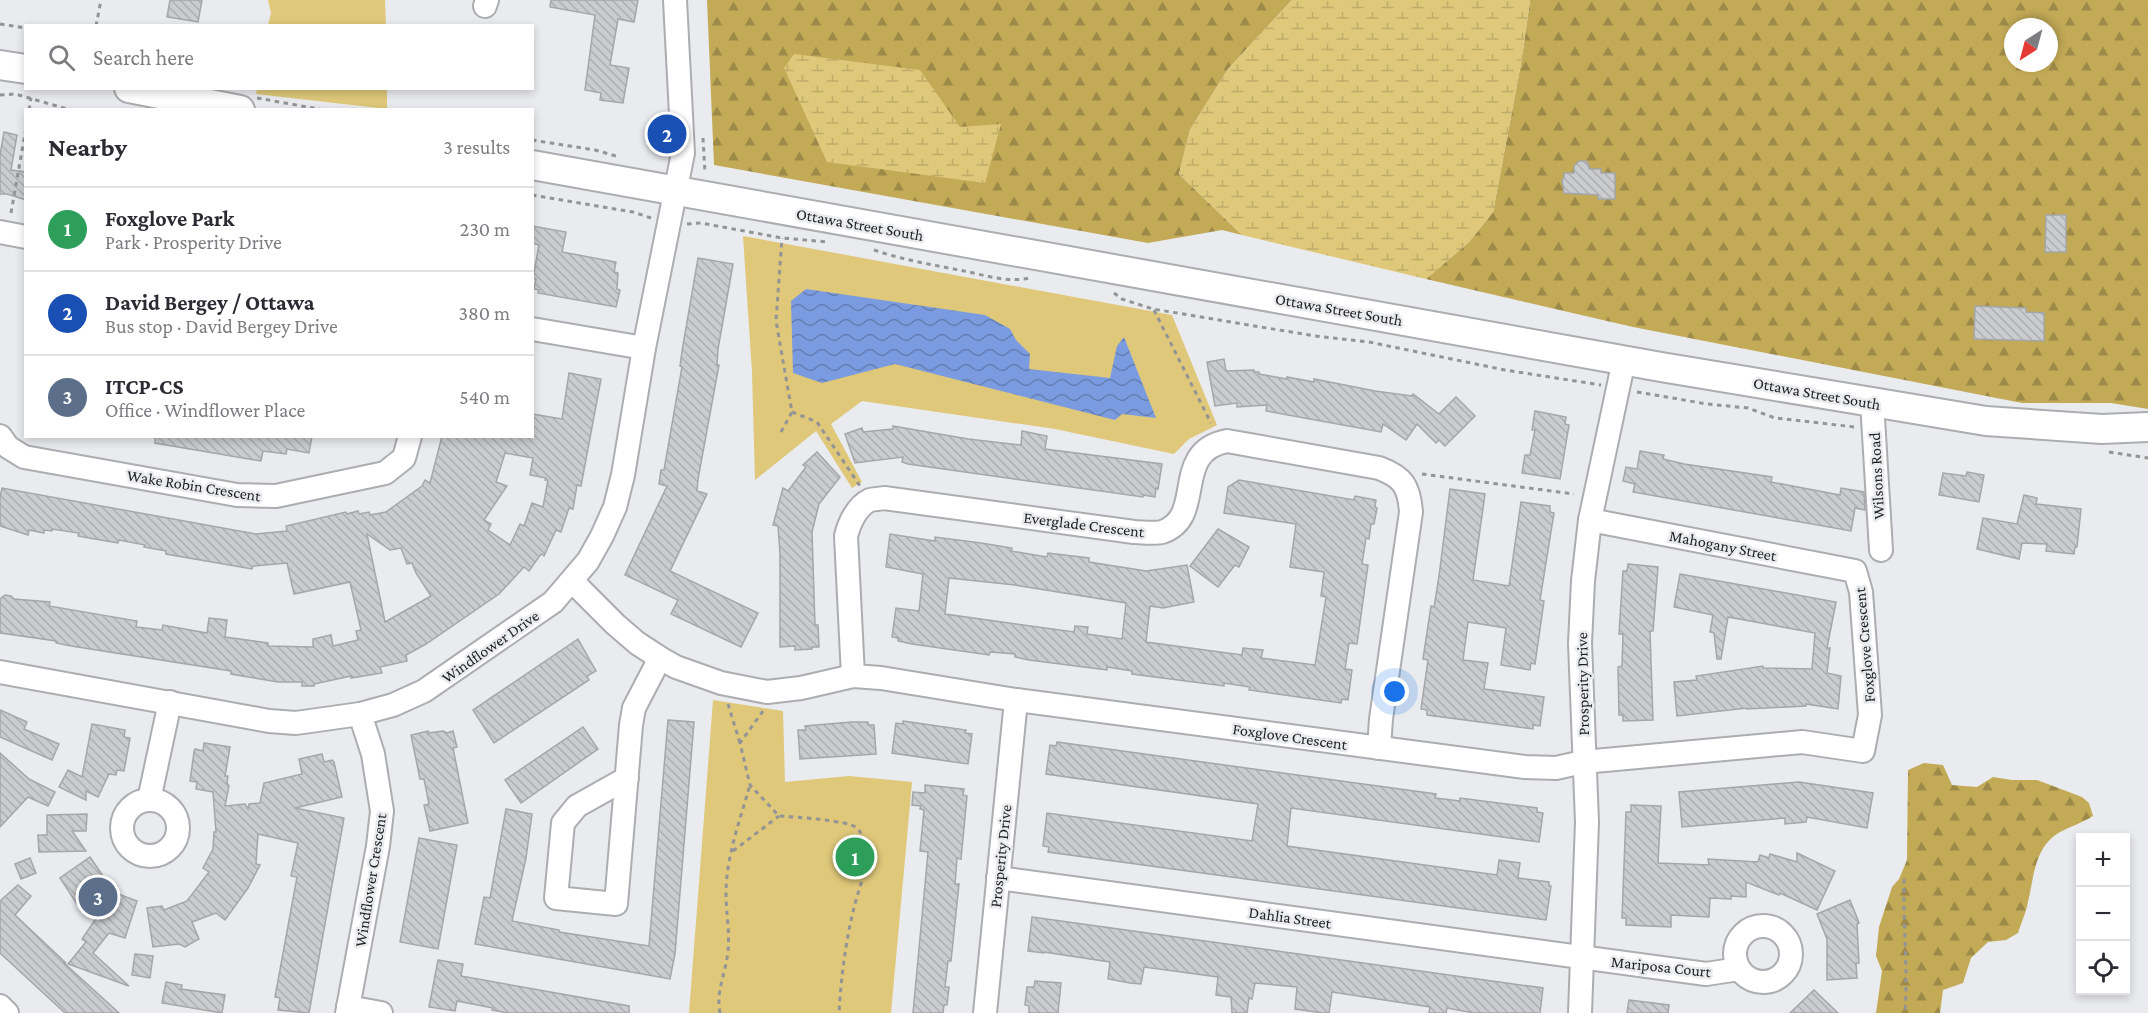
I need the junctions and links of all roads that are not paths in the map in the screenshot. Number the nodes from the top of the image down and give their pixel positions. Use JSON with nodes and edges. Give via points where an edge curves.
{"nodes":[{"id":1,"x":675,"y":0,"type":"edge"},
{"id":2,"x":0,"y":65,"type":"edge"},
{"id":3,"x":24,"y":69,"type":"edge"},
{"id":4,"x":144,"y":90,"type":"edge"},
{"id":5,"x":244,"y":103,"type":"edge"},
{"id":6,"x":534,"y":165,"type":"edge"},
{"id":7,"x":674,"y":191,"type":"junction"},
{"id":8,"x":3,"y":231,"type":"edge"},
{"id":9,"x":24,"y":236,"type":"edge"},
{"id":10,"x":534,"y":329,"type":"edge"},
{"id":11,"x":644,"y":348,"type":"junction"},
{"id":12,"x":1624,"y":360,"type":"junction"},
{"id":13,"x":1872,"y":402,"type":"junction"},
{"id":14,"x":2148,"y":427,"type":"edge"},
{"id":15,"x":0,"y":436,"type":"edge"},
{"id":16,"x":409,"y":438,"type":"edge"},
{"id":17,"x":1590,"y":520,"type":"junction"},
{"id":18,"x":1881,"y":550,"type":"dead end"},
{"id":19,"x":1856,"y":571,"type":"joint"},
{"id":20,"x":572,"y":581,"type":"junction"},
{"id":21,"x":660,"y":658,"type":"junction"},
{"id":22,"x":0,"y":672,"type":"edge"},
{"id":23,"x":853,"y":676,"type":"junction"},
{"id":24,"x":1016,"y":700,"type":"junction"},
{"id":25,"x":170,"y":702,"type":"junction"},
{"id":26,"x":360,"y":714,"type":"junction"},
{"id":27,"x":1379,"y":748,"type":"junction"},
{"id":28,"x":1583,"y":762,"type":"junction"},
{"id":29,"x":627,"y":778,"type":"junction"},
{"id":30,"x":149,"y":800,"type":"dead end"},
{"id":31,"x":998,"y":878,"type":"junction"},
{"id":32,"x":1582,"y":958,"type":"junction"},
{"id":33,"x":1738,"y":969,"type":"dead end"},
{"id":34,"x":0,"y":1006,"type":"edge"},
{"id":35,"x":347,"y":1010,"type":"edge"},
{"id":36,"x":7,"y":1013,"type":"edge"},
{"id":37,"x":381,"y":1013,"type":"edge"},
{"id":38,"x":985,"y":1013,"type":"edge"},
{"id":39,"x":1580,"y":1013,"type":"edge"}],
"edges":[{"from":1,"to":7,"type":"street","name":"Windflower Drive","via":[[683,153]]},
{"from":2,"to":3,"type":"main road"},
{"from":4,"to":5,"type":"main road"},
{"from":6,"to":7,"type":"main road","name":"Ottawa Street South"},
{"from":7,"to":11,"type":"street","name":"Windflower Drive"},
{"from":7,"to":12,"type":"main road","name":"Ottawa Street South","via":[[782,224]]},
{"from":8,"to":9,"type":"street"},
{"from":10,"to":11,"type":"street"},
{"from":11,"to":20,"type":"street","name":"Windflower Drive","via":[[615,507],[588,561]]},
{"from":12,"to":13,"type":"main road","name":"Ottawa Street South"},
{"from":12,"to":17,"type":"street","name":"Prosperity Drive"},
{"from":13,"to":14,"type":"main road","name":"Ottawa Street South","via":[[1986,421],[2102,429]]},
{"from":13,"to":18,"type":"street","name":"Wilsons Road"},
{"from":15,"to":16,"type":"street","name":"Wake Robin Crescent","via":[[8,447],[24,457],[262,497],[385,473],[404,458]]},
{"from":17,"to":19,"type":"street","name":"Mahogany Street"},
{"from":17,"to":28,"type":"street","name":"Prosperity Drive","via":[[1580,642]]},
{"from":19,"to":28,"type":"street","name":"Foxglove Crescent","via":[[1870,715],[1863,751],[1802,742]]},
{"from":20,"to":21,"type":"street","name":"Foxglove Crescent","via":[[615,624]]},
{"from":20,"to":26,"type":"street","name":"Windflower Drive","via":[[533,617],[424,691]]},
{"from":21,"to":23,"type":"street","name":"Foxglove Crescent","via":[[721,682],[767,692]]},
{"from":21,"to":29,"type":"street","via":[[634,708]]},
{"from":22,"to":25,"type":"street","name":"Windflower Drive"},
{"from":23,"to":24,"type":"street","name":"Foxglove Crescent"},
{"from":23,"to":27,"type":"street","name":"Everglade Crescent","via":[[846,536],[856,513],[869,500],[884,498],[1134,532],[1162,532],[1183,515],[1199,456],[1215,443],[1227,441],[1379,468],[1403,481],[1410,495],[1411,512]]},
{"from":24,"to":27,"type":"street","name":"Foxglove Crescent"},
{"from":24,"to":31,"type":"street","name":"Prosperity Drive"},
{"from":25,"to":26,"type":"street","name":"Windflower Drive","via":[[297,723]]},
{"from":25,"to":30,"type":"street"},
{"from":26,"to":35,"type":"street","name":"Windflower Crescent","via":[[372,747],[382,811]]},
{"from":27,"to":28,"type":"street","name":"Foxglove Crescent","via":[[1525,767],[1556,768]]},
{"from":28,"to":32,"type":"street","name":"Prosperity Drive","via":[[1587,822]]},
{"from":29,"to":29,"type":"street","via":[[616,904],[556,898],[563,823],[577,806]]},
{"from":31,"to":32,"type":"street","name":"Dahlia Street"},
{"from":31,"to":38,"type":"street","name":"Prosperity Drive"},
{"from":32,"to":33,"type":"street","name":"Mariposa Court","via":[[1706,974]]},
{"from":32,"to":39,"type":"street","name":"Prosperity Drive"},
{"from":34,"to":36,"type":"street"},
{"from":35,"to":37,"type":"street"}]}
